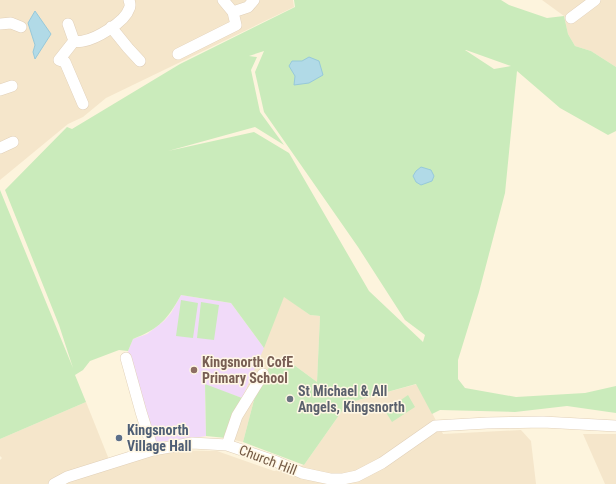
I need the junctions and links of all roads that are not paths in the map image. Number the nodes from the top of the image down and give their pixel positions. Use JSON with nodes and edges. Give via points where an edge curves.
{"nodes":[{"id":1,"x":129,"y":0,"type":"edge"},
{"id":2,"x":223,"y":0,"type":"edge"},
{"id":3,"x":595,"y":0,"type":"edge"},
{"id":4,"x":251,"y":3,"type":"edge"},
{"id":5,"x":233,"y":12,"type":"junction"},
{"id":6,"x":571,"y":18,"type":"dead end"},
{"id":7,"x":0,"y":24,"type":"edge"},
{"id":8,"x":68,"y":24,"type":"dead end"},
{"id":9,"x":21,"y":27,"type":"dead end"},
{"id":10,"x":111,"y":27,"type":"junction"},
{"id":11,"x":74,"y":41,"type":"junction"},
{"id":12,"x":178,"y":54,"type":"dead end"},
{"id":13,"x":140,"y":61,"type":"dead end"},
{"id":14,"x":12,"y":86,"type":"dead end"},
{"id":15,"x":0,"y":90,"type":"edge"},
{"id":16,"x":83,"y":104,"type":"dead end"},
{"id":17,"x":12,"y":142,"type":"dead end"},
{"id":18,"x":0,"y":148,"type":"edge"},
{"id":19,"x":126,"y":358,"type":"dead end"},
{"id":20,"x":263,"y":374,"type":"dead end"},
{"id":21,"x":616,"y":426,"type":"edge"},
{"id":22,"x":226,"y":444,"type":"junction"},
{"id":23,"x":153,"y":450,"type":"junction"},
{"id":24,"x":54,"y":484,"type":"edge"}],
"edges":[{"from":1,"to":10,"type":"street","via":[[129,10],[122,20]]},
{"from":2,"to":5,"type":"street"},
{"from":3,"to":6,"type":"street"},
{"from":4,"to":5,"type":"street"},
{"from":5,"to":12,"type":"street","via":[[236,25]]},
{"from":7,"to":9,"type":"street","via":[[11,23]]},
{"from":8,"to":11,"type":"street"},
{"from":10,"to":11,"type":"street","via":[[94,38]]},
{"from":10,"to":13,"type":"street"},
{"from":11,"to":16,"type":"street","via":[[59,60],[65,62]]},
{"from":14,"to":15,"type":"street"},
{"from":17,"to":18,"type":"street"},
{"from":19,"to":23,"type":"street"},
{"from":20,"to":22,"type":"street","via":[[237,416]]},
{"from":21,"to":22,"type":"street","name":"Church Hill","via":[[543,422],[435,426],[382,463],[357,476],[343,479],[302,473]]},
{"from":22,"to":23,"type":"street","name":"Church Hill","via":[[192,443]]},
{"from":23,"to":24,"type":"street","name":"Church Hill","via":[[67,477]]}]}
